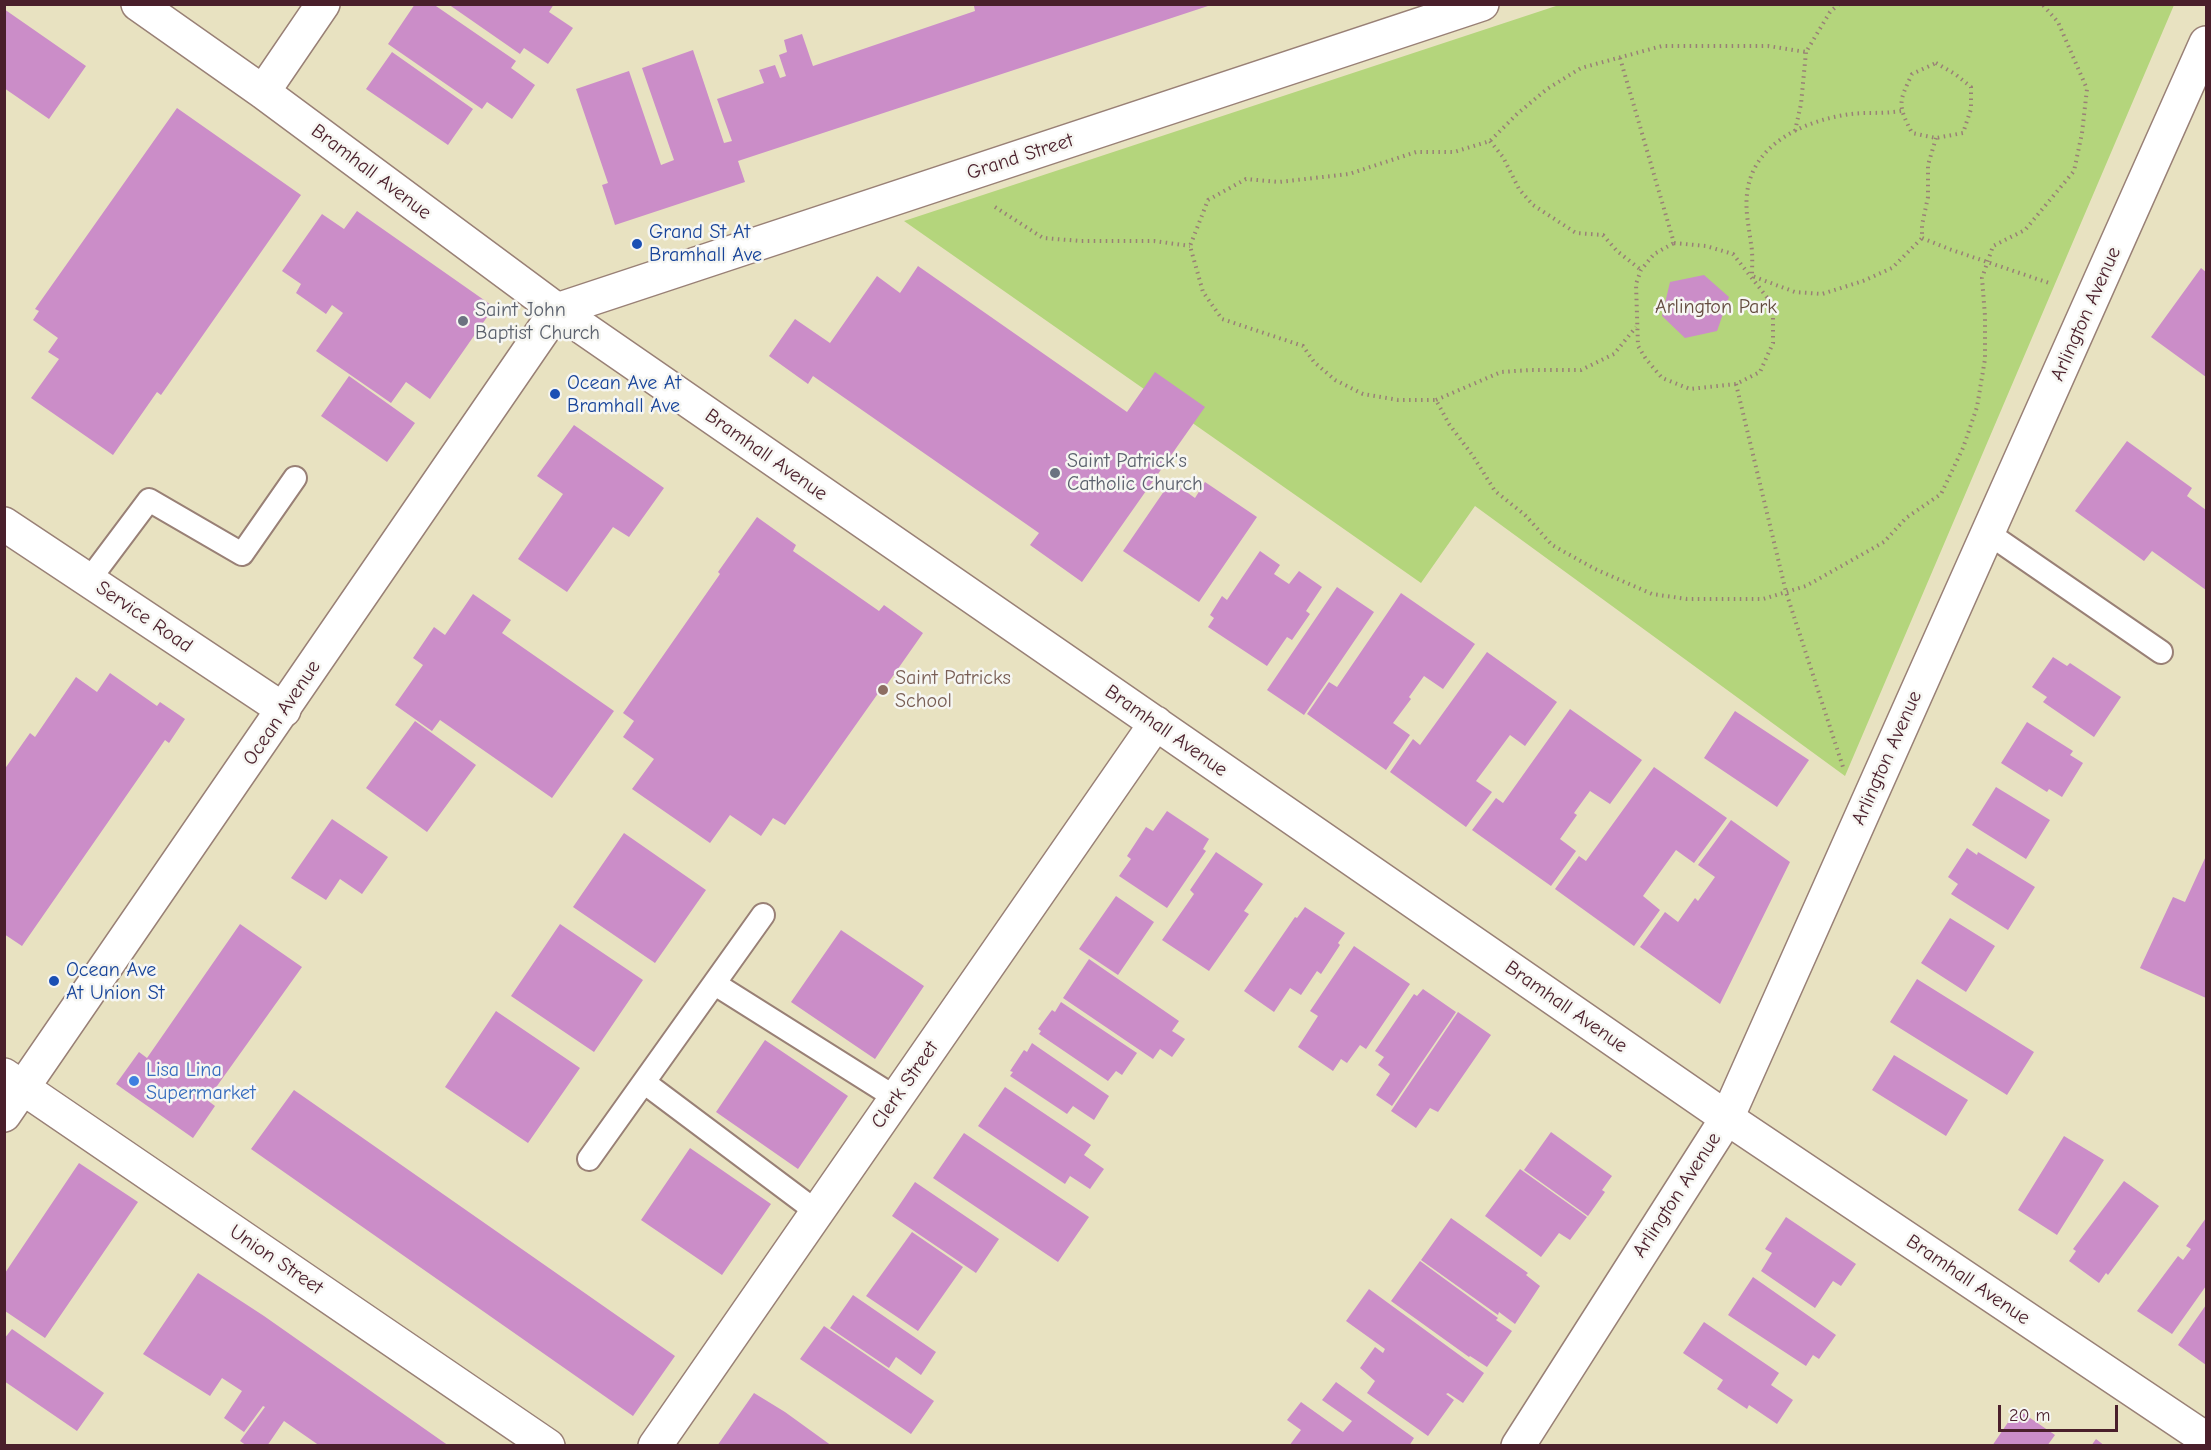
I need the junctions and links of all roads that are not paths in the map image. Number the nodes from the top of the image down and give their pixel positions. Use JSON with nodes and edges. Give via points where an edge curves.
{"nodes":[{"id":1,"x":138,"y":4,"type":"edge"},
{"id":2,"x":323,"y":4,"type":"edge"},
{"id":3,"x":1482,"y":4,"type":"edge"},
{"id":4,"x":2206,"y":43,"type":"edge"},
{"id":5,"x":263,"y":92,"type":"junction"},
{"id":6,"x":557,"y":310,"type":"junction"},
{"id":7,"x":295,"y":478,"type":"dead end"},
{"id":8,"x":4,"y":524,"type":"edge"},
{"id":9,"x":1988,"y":533,"type":"junction"},
{"id":10,"x":89,"y":580,"type":"junction"},
{"id":11,"x":2161,"y":652,"type":"dead end"},
{"id":12,"x":284,"y":710,"type":"junction"},
{"id":13,"x":1156,"y":723,"type":"junction"},
{"id":14,"x":763,"y":915,"type":"dead end"},
{"id":15,"x":715,"y":984,"type":"junction"},
{"id":16,"x":14,"y":1081,"type":"edge"},
{"id":17,"x":645,"y":1083,"type":"junction"},
{"id":18,"x":896,"y":1098,"type":"junction"},
{"id":19,"x":4,"y":1115,"type":"edge"},
{"id":20,"x":1726,"y":1118,"type":"junction"},
{"id":21,"x":589,"y":1159,"type":"dead end"},
{"id":22,"x":817,"y":1212,"type":"junction"},
{"id":23,"x":2206,"y":1439,"type":"edge"},
{"id":24,"x":548,"y":1446,"type":"edge"},
{"id":25,"x":655,"y":1446,"type":"edge"},
{"id":26,"x":1518,"y":1446,"type":"edge"}],
"edges":[{"from":1,"to":5,"type":"street","name":"Bramhall Avenue"},
{"from":2,"to":5,"type":"street"},
{"from":3,"to":6,"type":"street","name":"Grand Street"},
{"from":4,"to":9,"type":"street","name":"Arlington Avenue"},
{"from":5,"to":6,"type":"street","name":"Bramhall Avenue"},
{"from":6,"to":12,"type":"street","name":"Ocean Avenue"},
{"from":6,"to":13,"type":"street","name":"Bramhall Avenue"},
{"from":7,"to":10,"type":"lane","via":[[242,554],[149,500]]},
{"from":8,"to":10,"type":"street","name":"Service Road"},
{"from":9,"to":11,"type":"lane"},
{"from":9,"to":20,"type":"street","name":"Arlington Avenue"},
{"from":10,"to":12,"type":"street","name":"Service Road"},
{"from":12,"to":16,"type":"street","name":"Ocean Avenue"},
{"from":13,"to":18,"type":"street","name":"Clerk Street"},
{"from":13,"to":20,"type":"street","name":"Bramhall Avenue"},
{"from":14,"to":15,"type":"lane"},
{"from":15,"to":17,"type":"lane"},
{"from":15,"to":18,"type":"lane"},
{"from":16,"to":19,"type":"street","name":"Ocean Avenue"},
{"from":16,"to":24,"type":"street","name":"Union Street"},
{"from":17,"to":21,"type":"lane"},
{"from":17,"to":22,"type":"lane"},
{"from":18,"to":22,"type":"street","name":"Clerk Street"},
{"from":20,"to":23,"type":"street","name":"Bramhall Avenue"},
{"from":20,"to":26,"type":"street","name":"Arlington Avenue"},
{"from":22,"to":25,"type":"street","name":"Clerk Street"}]}
